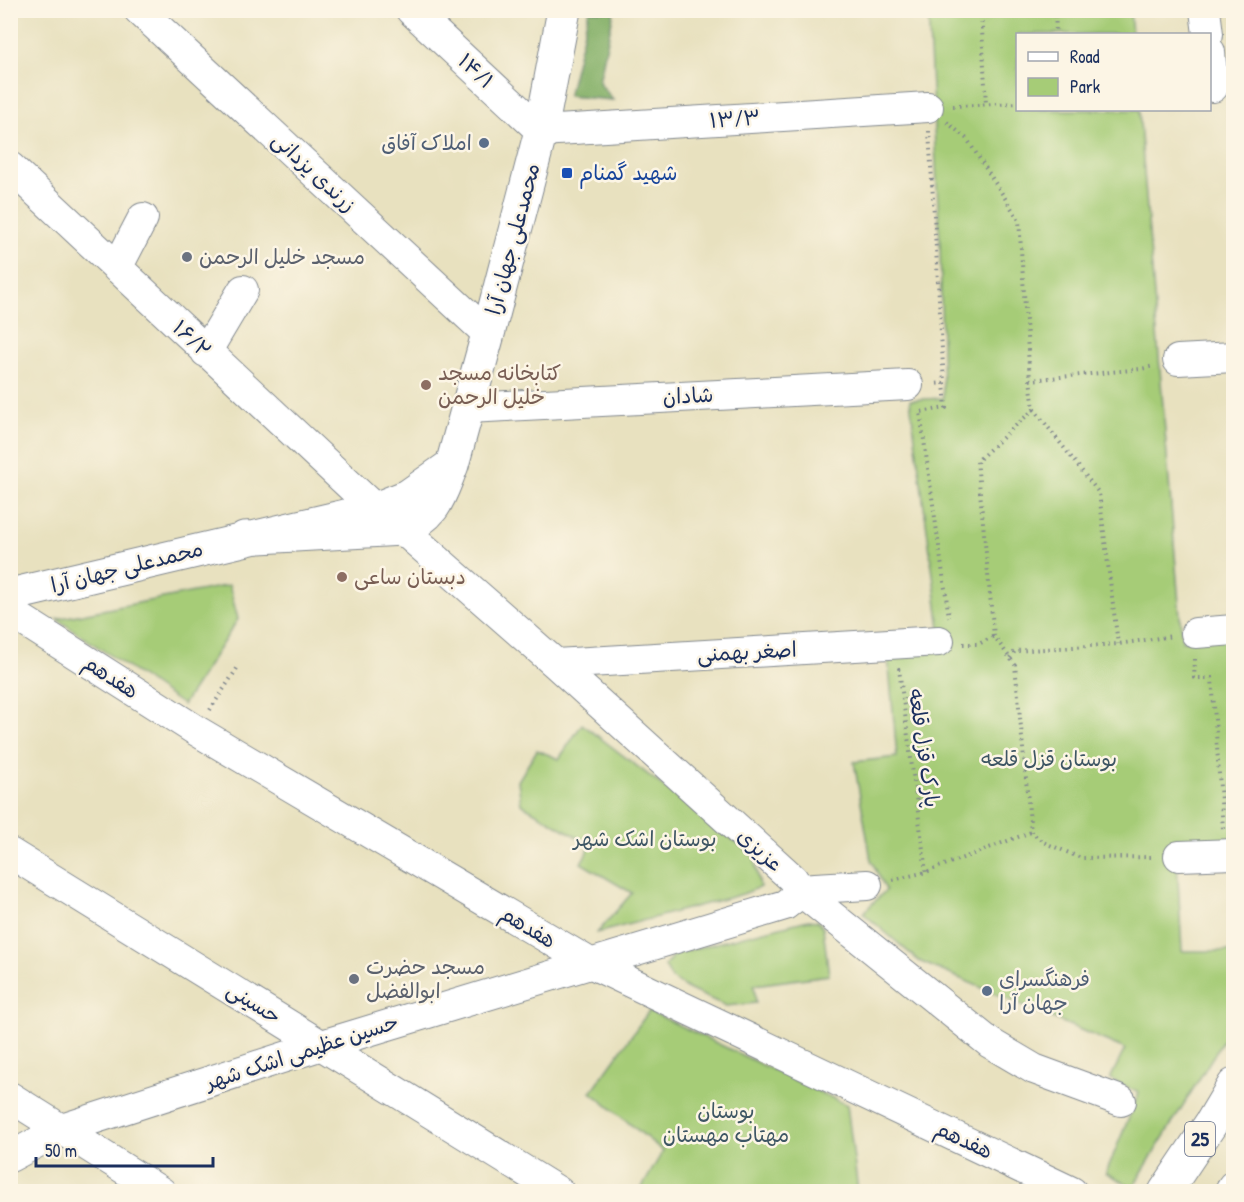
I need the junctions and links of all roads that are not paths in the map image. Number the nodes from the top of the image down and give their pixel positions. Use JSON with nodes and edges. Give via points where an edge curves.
{"nodes":[{"id":1,"x":139,"y":10,"type":"edge"},
{"id":2,"x":411,"y":10,"type":"edge"},
{"id":3,"x":564,"y":10,"type":"edge"},
{"id":4,"x":1205,"y":10,"type":"edge"},
{"id":5,"x":1208,"y":33,"type":"edge"},
{"id":6,"x":1211,"y":59,"type":"edge"},
{"id":7,"x":1219,"y":86,"type":"edge"},
{"id":8,"x":928,"y":106,"type":"road end"},
{"id":9,"x":541,"y":131,"type":"junction"},
{"id":10,"x":10,"y":167,"type":"edge"},
{"id":11,"x":143,"y":218,"type":"dead end"},
{"id":12,"x":117,"y":268,"type":"junction"},
{"id":13,"x":243,"y":290,"type":"dead end"},
{"id":14,"x":488,"y":334,"type":"junction"},
{"id":15,"x":206,"y":352,"type":"junction"},
{"id":16,"x":1233,"y":357,"type":"edge"},
{"id":17,"x":1178,"y":360,"type":"road end"},
{"id":18,"x":908,"y":385,"type":"road end"},
{"id":19,"x":468,"y":408,"type":"junction"},
{"id":20,"x":452,"y":465,"type":"junction"},
{"id":21,"x":375,"y":509,"type":"junction"},
{"id":22,"x":402,"y":529,"type":"junction"},
{"id":23,"x":244,"y":538,"type":"junction"},
{"id":24,"x":10,"y":595,"type":"edge"},
{"id":25,"x":10,"y":612,"type":"edge"},
{"id":26,"x":1233,"y":630,"type":"edge"},
{"id":27,"x":1196,"y":633,"type":"road end"},
{"id":28,"x":947,"y":635,"type":"road end"},
{"id":29,"x":556,"y":664,"type":"junction"},
{"id":30,"x":10,"y":853,"type":"edge"},
{"id":31,"x":1233,"y":854,"type":"edge"},
{"id":32,"x":1179,"y":856,"type":"road end"},
{"id":33,"x":867,"y":885,"type":"road end"},
{"id":34,"x":798,"y":889,"type":"junction"},
{"id":35,"x":590,"y":963,"type":"junction"},
{"id":36,"x":322,"y":1045,"type":"junction"},
{"id":37,"x":1233,"y":1085,"type":"edge"},
{"id":38,"x":10,"y":1097,"type":"edge"},
{"id":39,"x":1121,"y":1101,"type":"dead end"},
{"id":40,"x":62,"y":1129,"type":"junction"},
{"id":41,"x":10,"y":1156,"type":"edge"},
{"id":42,"x":1233,"y":1187,"type":"edge"},
{"id":43,"x":161,"y":1191,"type":"edge"},
{"id":44,"x":559,"y":1191,"type":"edge"},
{"id":45,"x":1072,"y":1191,"type":"edge"},
{"id":46,"x":1165,"y":1191,"type":"edge"},
{"id":47,"x":1231,"y":1191,"type":"edge"}],
"edges":[{"from":1,"to":14,"type":"street","name":"زرندی یزدانی"},
{"from":2,"to":9,"type":"street","name":"۱۴/۱"},
{"from":3,"to":9,"type":"main road","name":"محمدعلی جهان آرا"},
{"from":4,"to":5,"type":"street"},
{"from":6,"to":7,"type":"street"},
{"from":8,"to":9,"type":"street","name":"۱۳/۳"},
{"from":9,"to":14,"type":"main road","name":"محمدعلی جهان آرا"},
{"from":10,"to":12,"type":"street","name":"۱۶/۲"},
{"from":11,"to":12,"type":"street"},
{"from":12,"to":15,"type":"street","name":"۱۶/۲"},
{"from":13,"to":15,"type":"street"},
{"from":14,"to":19,"type":"main road","name":"محمدعلی جهان آرا"},
{"from":15,"to":21,"type":"street","name":"۱۶/۲"},
{"from":16,"to":17,"type":"street"},
{"from":18,"to":19,"type":"street","name":"شادان"},
{"from":19,"to":20,"type":"main road","name":"محمدعلی جهان آرا"},
{"from":20,"to":21,"type":"main road","via":[[408,496]]},
{"from":20,"to":22,"type":"main road","name":"محمدعلی جهان آرا","via":[[429,514]]},
{"from":21,"to":23,"type":"main road"},
{"from":22,"to":23,"type":"main road"},
{"from":22,"to":29,"type":"street","name":"عزیزی"},
{"from":23,"to":24,"type":"main road","name":"محمدعلی جهان آرا"},
{"from":25,"to":35,"type":"street","name":"هفدهم","via":[[197,731]]},
{"from":26,"to":27,"type":"street"},
{"from":28,"to":29,"type":"street","name":"اصغر بهمنی"},
{"from":29,"to":34,"type":"street","name":"عزیزی","via":[[792,879]]},
{"from":30,"to":36,"type":"street","name":"حسینی"},
{"from":31,"to":32,"type":"street"},
{"from":33,"to":34,"type":"street"},
{"from":34,"to":35,"type":"street","name":"حسین عظیمی اشک شهر","via":[[785,905]]},
{"from":34,"to":39,"type":"street","name":"عزیزی","via":[[990,1043],[1034,1069]]},
{"from":35,"to":36,"type":"street","name":"حسین عظیمی اشک شهر"},
{"from":35,"to":45,"type":"street","name":"هفدهم"},
{"from":36,"to":40,"type":"street","name":"حسین عظیمی اشک شهر"},
{"from":36,"to":44,"type":"street","name":"حسینی"},
{"from":37,"to":46,"type":"main road","number":"25"},
{"from":38,"to":40,"type":"street"},
{"from":40,"to":41,"type":"street","name":"حسین عظیمی اشک شهر"},
{"from":40,"to":43,"type":"street"},
{"from":42,"to":47,"type":"main road"}]}
